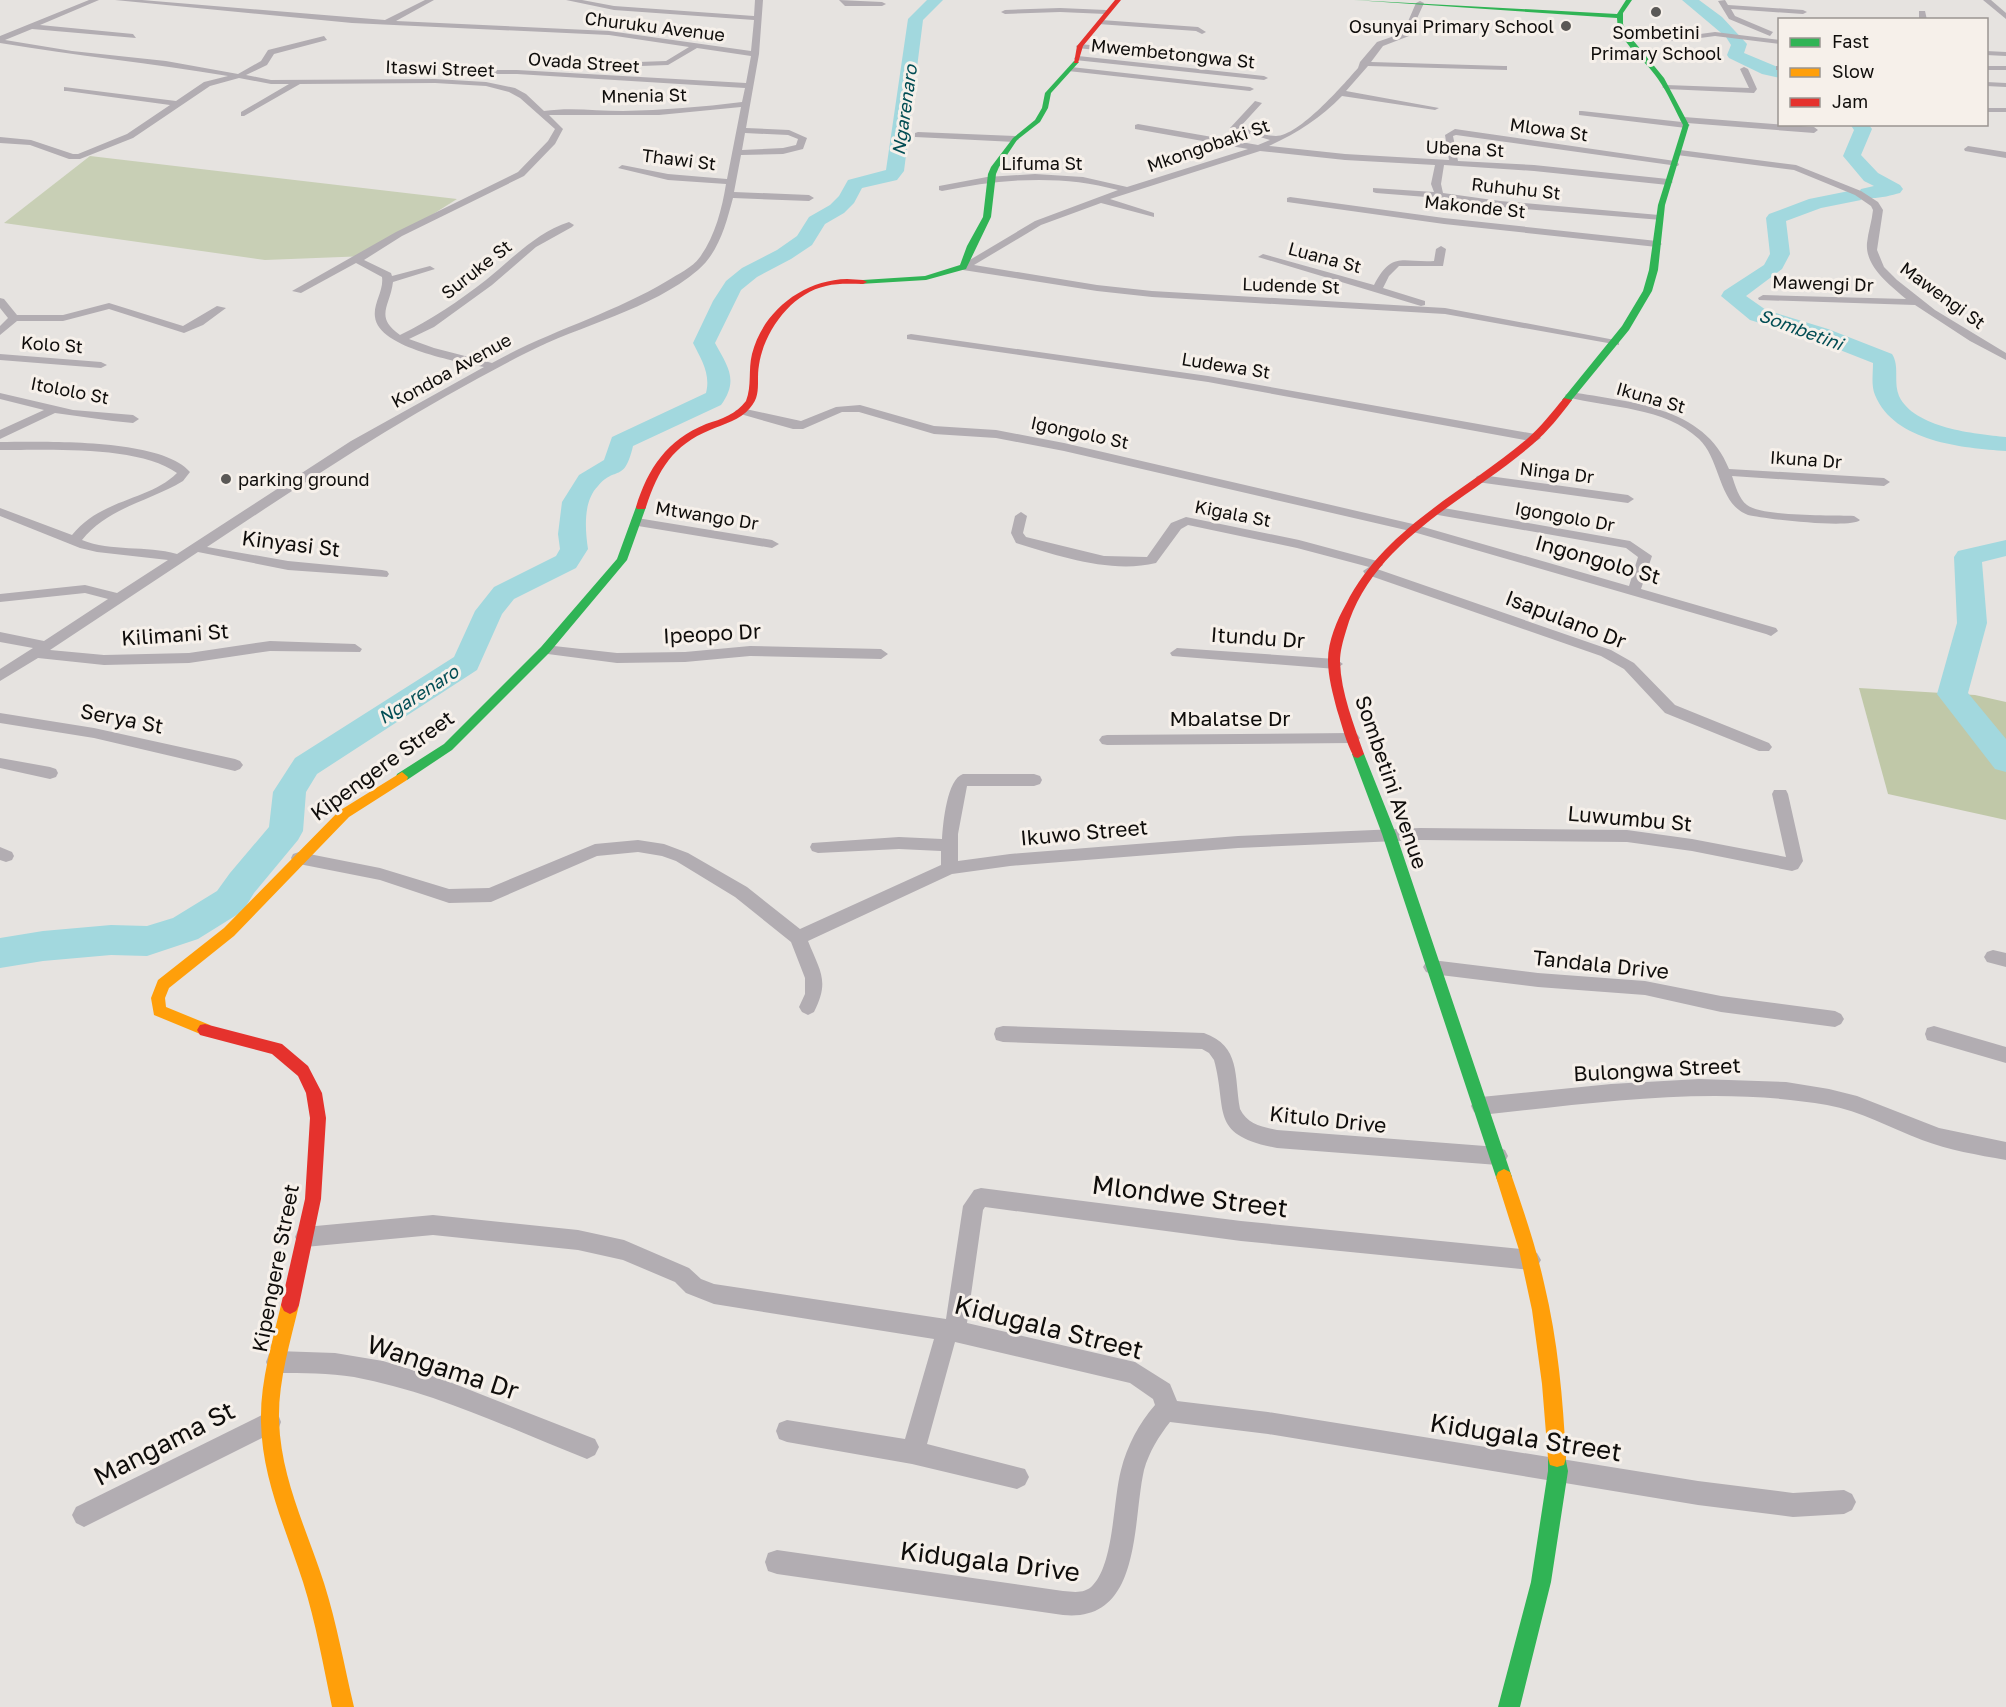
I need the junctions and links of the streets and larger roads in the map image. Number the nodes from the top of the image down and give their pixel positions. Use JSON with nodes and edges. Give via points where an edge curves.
{"nodes":[{"id":1,"x":95,"y":0,"type":"edge"},
{"id":2,"x":119,"y":0,"type":"edge"},
{"id":3,"x":430,"y":0,"type":"edge"},
{"id":4,"x":570,"y":0,"type":"edge"},
{"id":5,"x":759,"y":0,"type":"edge"},
{"id":6,"x":843,"y":0,"type":"edge"},
{"id":7,"x":1118,"y":0,"type":"edge"},
{"id":8,"x":1357,"y":0,"type":"edge"},
{"id":9,"x":1629,"y":0,"type":"edge"},
{"id":10,"x":1720,"y":0,"type":"edge"},
{"id":11,"x":1987,"y":0,"type":"edge"},
{"id":12,"x":882,"y":3,"type":"dead end"},
{"id":13,"x":1420,"y":3,"type":"junction"},
{"id":14,"x":1726,"y":7,"type":"junction"},
{"id":15,"x":1005,"y":12,"type":"dead end"},
{"id":16,"x":1803,"y":12,"type":"dead end"},
{"id":17,"x":1619,"y":16,"type":"junction"},
{"id":18,"x":2005,"y":16,"type":"edge"},
{"id":19,"x":1103,"y":17,"type":"junction"},
{"id":20,"x":757,"y":18,"type":"junction"},
{"id":21,"x":384,"y":23,"type":"junction"},
{"id":22,"x":33,"y":26,"type":"junction"},
{"id":23,"x":1202,"y":32,"type":"dead end"},
{"id":24,"x":133,"y":36,"type":"dead end"},
{"id":25,"x":1627,"y":37,"type":"junction"},
{"id":26,"x":324,"y":38,"type":"dead end"},
{"id":27,"x":0,"y":40,"type":"edge"},
{"id":28,"x":1778,"y":40,"type":"edge"},
{"id":29,"x":1778,"y":40,"type":"edge"},
{"id":30,"x":697,"y":45,"type":"junction"},
{"id":31,"x":1988,"y":53,"type":"edge"},
{"id":32,"x":755,"y":54,"type":"junction"},
{"id":33,"x":2006,"y":54,"type":"edge"},
{"id":34,"x":1076,"y":58,"type":"junction"},
{"id":35,"x":1225,"y":61,"type":"dead end"},
{"id":36,"x":1363,"y":64,"type":"junction"},
{"id":37,"x":615,"y":65,"type":"dead end"},
{"id":38,"x":1504,"y":68,"type":"dead end"},
{"id":39,"x":1988,"y":68,"type":"edge"},
{"id":40,"x":2006,"y":68,"type":"edge"},
{"id":41,"x":1744,"y":69,"type":"dead end"},
{"id":42,"x":381,"y":72,"type":"dead end"},
{"id":43,"x":397,"y":72,"type":"junction"},
{"id":44,"x":239,"y":76,"type":"junction"},
{"id":45,"x":1264,"y":78,"type":"dead end"},
{"id":46,"x":388,"y":82,"type":"junction"},
{"id":47,"x":297,"y":83,"type":"junction"},
{"id":48,"x":1988,"y":84,"type":"edge"},
{"id":49,"x":2006,"y":85,"type":"edge"},
{"id":50,"x":749,"y":86,"type":"junction"},
{"id":51,"x":1666,"y":87,"type":"junction"},
{"id":52,"x":67,"y":89,"type":"dead end"},
{"id":53,"x":1250,"y":89,"type":"dead end"},
{"id":54,"x":1341,"y":93,"type":"junction"},
{"id":55,"x":1258,"y":103,"type":"dead end"},
{"id":56,"x":177,"y":104,"type":"junction"},
{"id":57,"x":745,"y":104,"type":"junction"},
{"id":58,"x":1435,"y":108,"type":"dead end"},
{"id":59,"x":1988,"y":110,"type":"edge"},
{"id":60,"x":2006,"y":110,"type":"edge"},
{"id":61,"x":1582,"y":113,"type":"dead end"},
{"id":62,"x":244,"y":114,"type":"dead end"},
{"id":63,"x":543,"y":114,"type":"junction"},
{"id":64,"x":1685,"y":122,"type":"junction"},
{"id":65,"x":1138,"y":127,"type":"dead end"},
{"id":66,"x":741,"y":130,"type":"junction"},
{"id":67,"x":1814,"y":130,"type":"dead end"},
{"id":68,"x":918,"y":135,"type":"dead end"},
{"id":69,"x":1015,"y":139,"type":"junction"},
{"id":70,"x":1278,"y":139,"type":"junction"},
{"id":71,"x":0,"y":140,"type":"edge"},
{"id":72,"x":1259,"y":148,"type":"junction"},
{"id":73,"x":1968,"y":149,"type":"dead end"},
{"id":74,"x":736,"y":153,"type":"junction"},
{"id":75,"x":2006,"y":155,"type":"edge"},
{"id":76,"x":1677,"y":158,"type":"junction"},
{"id":77,"x":1440,"y":163,"type":"junction"},
{"id":78,"x":1454,"y":164,"type":"junction"},
{"id":79,"x":622,"y":168,"type":"dead end"},
{"id":80,"x":992,"y":180,"type":"junction"},
{"id":81,"x":731,"y":182,"type":"junction"},
{"id":82,"x":1668,"y":183,"type":"junction"},
{"id":83,"x":942,"y":188,"type":"dead end"},
{"id":84,"x":1126,"y":190,"type":"junction"},
{"id":85,"x":1376,"y":190,"type":"dead end"},
{"id":86,"x":729,"y":195,"type":"junction"},
{"id":87,"x":1439,"y":195,"type":"junction"},
{"id":88,"x":809,"y":198,"type":"dead end"},
{"id":89,"x":1102,"y":200,"type":"junction"},
{"id":90,"x":1290,"y":200,"type":"dead end"},
{"id":91,"x":1151,"y":215,"type":"dead end"},
{"id":92,"x":1659,"y":218,"type":"junction"},
{"id":93,"x":569,"y":225,"type":"dead end"},
{"id":94,"x":1657,"y":244,"type":"junction"},
{"id":95,"x":1441,"y":249,"type":"dead end"},
{"id":96,"x":1263,"y":257,"type":"dead end"},
{"id":97,"x":357,"y":260,"type":"junction"},
{"id":98,"x":964,"y":267,"type":"junction"},
{"id":99,"x":430,"y":269,"type":"dead end"},
{"id":100,"x":389,"y":280,"type":"junction"},
{"id":101,"x":1378,"y":288,"type":"junction"},
{"id":102,"x":297,"y":291,"type":"dead end"},
{"id":103,"x":1763,"y":298,"type":"dead end"},
{"id":104,"x":0,"y":301,"type":"edge"},
{"id":105,"x":1918,"y":302,"type":"junction"},
{"id":106,"x":221,"y":308,"type":"dead end"},
{"id":107,"x":1445,"y":311,"type":"junction"},
{"id":108,"x":14,"y":318,"type":"junction"},
{"id":109,"x":0,"y":333,"type":"edge"},
{"id":110,"x":402,"y":338,"type":"junction"},
{"id":111,"x":911,"y":338,"type":"dead end"},
{"id":112,"x":1615,"y":343,"type":"junction"},
{"id":113,"x":0,"y":357,"type":"edge"},
{"id":114,"x":2006,"y":357,"type":"edge"},
{"id":115,"x":101,"y":365,"type":"dead end"},
{"id":116,"x":493,"y":366,"type":"junction"},
{"id":117,"x":1571,"y":395,"type":"junction"},
{"id":118,"x":0,"y":396,"type":"edge"},
{"id":119,"x":54,"y":409,"type":"junction"},
{"id":120,"x":741,"y":411,"type":"junction"},
{"id":121,"x":133,"y":419,"type":"dead end"},
{"id":122,"x":0,"y":435,"type":"edge"},
{"id":123,"x":1535,"y":438,"type":"junction"},
{"id":124,"x":0,"y":446,"type":"edge"},
{"id":125,"x":1725,"y":471,"type":"junction"},
{"id":126,"x":1481,"y":479,"type":"junction"},
{"id":127,"x":1884,"y":482,"type":"dead end"},
{"id":128,"x":1628,"y":499,"type":"dead end"},
{"id":129,"x":1438,"y":511,"type":"junction"},
{"id":130,"x":1,"y":512,"type":"edge"},
{"id":131,"x":1021,"y":516,"type":"dead end"},
{"id":132,"x":1854,"y":520,"type":"dead end"},
{"id":133,"x":637,"y":522,"type":"junction"},
{"id":134,"x":1413,"y":528,"type":"junction"},
{"id":135,"x":74,"y":541,"type":"junction"},
{"id":136,"x":772,"y":544,"type":"dead end"},
{"id":137,"x":196,"y":548,"type":"junction"},
{"id":138,"x":180,"y":559,"type":"junction"},
{"id":139,"x":1373,"y":568,"type":"junction"},
{"id":140,"x":382,"y":574,"type":"dead end"},
{"id":141,"x":1634,"y":591,"type":"junction"},
{"id":142,"x":0,"y":598,"type":"edge"},
{"id":143,"x":119,"y":598,"type":"junction"},
{"id":144,"x":1771,"y":631,"type":"dead end"},
{"id":145,"x":0,"y":637,"type":"edge"},
{"id":146,"x":355,"y":649,"type":"dead end"},
{"id":147,"x":41,"y":650,"type":"junction"},
{"id":148,"x":544,"y":650,"type":"junction"},
{"id":149,"x":1177,"y":652,"type":"dead end"},
{"id":150,"x":881,"y":654,"type":"dead end"},
{"id":151,"x":1336,"y":664,"type":"junction"},
{"id":152,"x":0,"y":676,"type":"edge"},
{"id":153,"x":0,"y":718,"type":"edge"},
{"id":154,"x":1352,"y":738,"type":"junction"},
{"id":155,"x":1107,"y":740,"type":"dead end"},
{"id":156,"x":1764,"y":747,"type":"dead end"},
{"id":157,"x":0,"y":763,"type":"edge"},
{"id":158,"x":235,"y":765,"type":"dead end"},
{"id":159,"x":50,"y":773,"type":"dead end"},
{"id":160,"x":1034,"y":780,"type":"dead end"},
{"id":161,"x":1780,"y":794,"type":"dead end"},
{"id":162,"x":1389,"y":834,"type":"junction"},
{"id":163,"x":950,"y":845,"type":"junction"},
{"id":164,"x":818,"y":847,"type":"dead end"},
{"id":165,"x":298,"y":858,"type":"junction"},
{"id":166,"x":949,"y":868,"type":"junction"},
{"id":167,"x":798,"y":938,"type":"junction"},
{"id":168,"x":1432,"y":967,"type":"junction"},
{"id":169,"x":808,"y":1007,"type":"dead end"},
{"id":170,"x":1836,"y":1019,"type":"dead end"},
{"id":171,"x":1003,"y":1034,"type":"dead end"},
{"id":172,"x":1934,"y":1034,"type":"dead end"},
{"id":173,"x":2006,"y":1055,"type":"edge"},
{"id":174,"x":1481,"y":1106,"type":"junction"},
{"id":175,"x":2006,"y":1151,"type":"edge"},
{"id":176,"x":1498,"y":1156,"type":"junction"},
{"id":177,"x":305,"y":1237,"type":"junction"},
{"id":178,"x":1530,"y":1260,"type":"junction"},
{"id":179,"x":952,"y":1330,"type":"junction"},
{"id":180,"x":277,"y":1362,"type":"junction"},
{"id":181,"x":1167,"y":1408,"type":"junction"},
{"id":182,"x":270,"y":1422,"type":"junction"},
{"id":183,"x":787,"y":1431,"type":"dead end"},
{"id":184,"x":587,"y":1447,"type":"dead end"},
{"id":185,"x":912,"y":1452,"type":"junction"},
{"id":186,"x":1558,"y":1471,"type":"junction"},
{"id":187,"x":1017,"y":1477,"type":"dead end"},
{"id":188,"x":1844,"y":1502,"type":"dead end"},
{"id":189,"x":84,"y":1515,"type":"dead end"},
{"id":190,"x":777,"y":1562,"type":"dead end"},
{"id":191,"x":342,"y":1707,"type":"edge"},
{"id":192,"x":1509,"y":1707,"type":"edge"}],
"edges":[{"from":1,"to":22,"type":"street"},
{"from":2,"to":21,"type":"street","name":"Churuku Avenue"},
{"from":3,"to":21,"type":"street"},
{"from":4,"to":20,"type":"street","via":[[614,8]]},
{"from":5,"to":20,"type":"street","name":"Kondoa Avenue"},
{"from":6,"to":12,"type":"street","via":[[845,4]]},
{"from":7,"to":19,"type":"street"},
{"from":8,"to":13,"type":"street"},
{"from":9,"to":17,"type":"street"},
{"from":10,"to":14,"type":"street"},
{"from":11,"to":18,"type":"street"},
{"from":13,"to":17,"type":"street"},
{"from":13,"to":36,"type":"street","name":"Mkongobaki St","via":[[1406,34],[1384,40]]},
{"from":14,"to":16,"type":"street"},
{"from":14,"to":28,"type":"street","via":[[1739,22]]},
{"from":15,"to":19,"type":"street","via":[[1066,10]]},
{"from":17,"to":25,"type":"street"},
{"from":19,"to":23,"type":"street"},
{"from":19,"to":34,"type":"street"},
{"from":20,"to":32,"type":"street","name":"Kondoa Avenue"},
{"from":21,"to":30,"type":"street","name":"Churuku Avenue","via":[[609,33]]},
{"from":22,"to":24,"type":"street"},
{"from":22,"to":27,"type":"street"},
{"from":25,"to":29,"type":"street","via":[[1678,39],[1715,34]]},
{"from":25,"to":51,"type":"street"},
{"from":26,"to":44,"type":"street","via":[[271,52],[264,63]]},
{"from":27,"to":44,"type":"street","name":"Itaswi Street"},
{"from":30,"to":32,"type":"street","name":"Churuku Avenue"},
{"from":30,"to":37,"type":"street","via":[[668,63]]},
{"from":31,"to":33,"type":"street"},
{"from":32,"to":50,"type":"street","name":"Kondoa Avenue"},
{"from":34,"to":35,"type":"street"},
{"from":34,"to":45,"type":"street","name":"Mwembetongwa St"},
{"from":34,"to":53,"type":"street"},
{"from":34,"to":69,"type":"street","via":[[1048,93],[1042,115]]},
{"from":36,"to":38,"type":"street"},
{"from":36,"to":54,"type":"street","name":"Mkongobaki St"},
{"from":39,"to":40,"type":"street"},
{"from":41,"to":51,"type":"street","via":[[1751,91]]},
{"from":42,"to":43,"type":"street","name":"Ovada Street"},
{"from":43,"to":46,"type":"street"},
{"from":43,"to":50,"type":"street","name":"Ovada Street","via":[[518,72]]},
{"from":44,"to":47,"type":"street","name":"Itaswi Street"},
{"from":44,"to":56,"type":"street","via":[[207,84]]},
{"from":46,"to":47,"type":"street","name":"Itaswi Street"},
{"from":46,"to":63,"type":"street","name":"Itaswi Street","via":[[465,82],[501,87],[523,96]]},
{"from":47,"to":62,"type":"street"},
{"from":48,"to":49,"type":"street"},
{"from":50,"to":57,"type":"street","name":"Kondoa Avenue"},
{"from":51,"to":64,"type":"street"},
{"from":52,"to":56,"type":"street"},
{"from":54,"to":58,"type":"street"},
{"from":54,"to":70,"type":"street","name":"Mkongobaki St","via":[[1322,112]]},
{"from":55,"to":70,"type":"street","via":[[1234,128]]},
{"from":56,"to":71,"type":"street","via":[[130,136],[80,156],[72,157],[31,143]]},
{"from":57,"to":63,"type":"street","name":"Mnenia St","via":[[679,112]]},
{"from":57,"to":66,"type":"street","name":"Kondoa Avenue"},
{"from":59,"to":60,"type":"street"},
{"from":61,"to":64,"type":"street"},
{"from":63,"to":97,"type":"street","name":"Itaswi Street","via":[[559,129],[557,135],[521,174],[399,234]]},
{"from":64,"to":67,"type":"street"},
{"from":64,"to":76,"type":"street","name":"Sombetini Avenue"},
{"from":65,"to":72,"type":"street","name":"Ubena St"},
{"from":66,"to":74,"type":"street","name":"Kondoa Avenue"},
{"from":66,"to":74,"type":"street","via":[[789,133],[803,138],[800,147],[791,150]]},
{"from":68,"to":69,"type":"street"},
{"from":69,"to":80,"type":"street","via":[[995,167]]},
{"from":70,"to":72,"type":"street","name":"Mkongobaki St"},
{"from":72,"to":77,"type":"street","name":"Ubena St"},
{"from":72,"to":84,"type":"street","name":"Mkongobaki St"},
{"from":73,"to":75,"type":"street"},
{"from":74,"to":81,"type":"street","name":"Kondoa Avenue"},
{"from":76,"to":78,"type":"street","name":"Mlowa St","via":[[1455,132],[1449,135]]},
{"from":76,"to":82,"type":"street","name":"Sombetini Avenue"},
{"from":76,"to":105,"type":"street","name":"Mawengi St","via":[[1796,168],[1868,198],[1878,210],[1874,259],[1892,281]]},
{"from":77,"to":78,"type":"street","name":"Ubena St"},
{"from":77,"to":87,"type":"street","name":"Ruhuhu St","via":[[1436,184]]},
{"from":78,"to":82,"type":"street","name":"Ubena St"},
{"from":79,"to":81,"type":"street","name":"Thawi St","via":[[668,177]]},
{"from":80,"to":83,"type":"street","name":"Lifuma St"},
{"from":80,"to":84,"type":"street","name":"Lifuma St","via":[[1086,179]]},
{"from":80,"to":98,"type":"street","via":[[987,217]]},
{"from":81,"to":86,"type":"street","name":"Kondoa Avenue"},
{"from":82,"to":92,"type":"street","name":"Sombetini Avenue"},
{"from":84,"to":89,"type":"street","name":"Mkongobaki St"},
{"from":85,"to":87,"type":"street"},
{"from":86,"to":88,"type":"street"},
{"from":86,"to":116,"type":"street","name":"Kondoa Avenue","via":[[718,234],[703,260],[692,270],[659,292]]},
{"from":87,"to":92,"type":"street","name":"Ruhuhu St"},
{"from":89,"to":91,"type":"street"},
{"from":89,"to":98,"type":"street","name":"Mkongobaki St","via":[[1038,223]]},
{"from":90,"to":94,"type":"street","name":"Makonde St"},
{"from":92,"to":94,"type":"street","name":"Sombetini Avenue"},
{"from":93,"to":110,"type":"street","name":"Suruke St","via":[[533,245],[430,325]]},
{"from":94,"to":112,"type":"street","name":"Sombetini Avenue","via":[[1656,266],[1643,300]]},
{"from":95,"to":101,"type":"street","name":"Luana St","via":[[1439,264],[1410,262],[1390,266]]},
{"from":96,"to":101,"type":"street","name":"Luana St"},
{"from":97,"to":100,"type":"street","via":[[387,275]]},
{"from":97,"to":102,"type":"street"},
{"from":98,"to":107,"type":"street","name":"Ludende St","via":[[1152,294]]},
{"from":98,"to":120,"type":"street","via":[[915,279],[836,282],[804,291],[784,309],[757,349],[753,396]]},
{"from":99,"to":100,"type":"street"},
{"from":100,"to":110,"type":"street","via":[[379,314],[381,324]]},
{"from":101,"to":107,"type":"street","name":"Luana St"},
{"from":103,"to":105,"type":"street","name":"Mawengi Dr"},
{"from":104,"to":108,"type":"street"},
{"from":105,"to":114,"type":"street","name":"Mawengi St"},
{"from":106,"to":108,"type":"street","via":[[184,330],[109,306],[63,318]]},
{"from":107,"to":112,"type":"street","name":"Ludende St"},
{"from":108,"to":109,"type":"street"},
{"from":110,"to":116,"type":"street","via":[[428,351]]},
{"from":111,"to":123,"type":"street","name":"Ludewa St","via":[[1208,380]]},
{"from":112,"to":117,"type":"street","name":"Sombetini Avenue"},
{"from":113,"to":115,"type":"street","name":"Kolo St"},
{"from":116,"to":137,"type":"street","name":"Kondoa Avenue","via":[[355,444]]},
{"from":117,"to":123,"type":"street","name":"Sombetini Avenue"},
{"from":117,"to":125,"type":"street","name":"Ikuna St","via":[[1658,414],[1685,424],[1714,449]]},
{"from":118,"to":119,"type":"street","name":"Itololo St"},
{"from":119,"to":121,"type":"street","name":"Itololo St"},
{"from":119,"to":122,"type":"street"},
{"from":120,"to":133,"type":"street","name":"Kipengere Street","via":[[671,447],[650,480]]},
{"from":120,"to":134,"type":"street","name":"Igongolo St","via":[[803,425],[840,410],[860,408],[918,427],[1018,437]]},
{"from":123,"to":126,"type":"street","name":"Sombetini Avenue"},
{"from":124,"to":135,"type":"street","via":[[126,451],[155,457],[179,466],[184,472],[173,483],[96,519]]},
{"from":125,"to":127,"type":"street","name":"Ikuna Dr"},
{"from":125,"to":132,"type":"street","name":"Ikuna St","via":[[1743,509]]},
{"from":126,"to":128,"type":"street","name":"Ninga Dr"},
{"from":126,"to":129,"type":"street","name":"Sombetini Avenue"},
{"from":129,"to":134,"type":"street","name":"Sombetini Avenue"},
{"from":129,"to":141,"type":"street","name":"Igongolo Dr","via":[[1629,545],[1645,556]]},
{"from":130,"to":135,"type":"street"},
{"from":131,"to":139,"type":"street","name":"Kigala St","via":[[1017,533],[1021,540],[1117,561],[1151,560],[1176,526],[1186,520],[1299,544]]},
{"from":133,"to":136,"type":"street","name":"Mtwango Dr"},
{"from":133,"to":148,"type":"street","name":"Kipengere Street","via":[[622,560]]},
{"from":134,"to":139,"type":"street","name":"Sombetini Avenue"},
{"from":134,"to":141,"type":"street","name":"Ingongolo St"},
{"from":135,"to":138,"type":"street","via":[[90,547]]},
{"from":137,"to":138,"type":"street","name":"Kondoa Avenue"},
{"from":137,"to":140,"type":"street","name":"Kinyasi St","via":[[296,567]]},
{"from":138,"to":143,"type":"street","name":"Kondoa Avenue"},
{"from":139,"to":151,"type":"street","name":"Sombetini Avenue","via":[[1352,597],[1335,649]]},
{"from":139,"to":156,"type":"street","name":"Isapulano Dr","via":[[1606,653],[1629,666],[1670,709]]},
{"from":141,"to":144,"type":"street","name":"Ingongolo St"},
{"from":142,"to":143,"type":"street","via":[[85,589]]},
{"from":143,"to":147,"type":"street","name":"Kondoa Avenue"},
{"from":145,"to":147,"type":"street","name":"Kilimani St"},
{"from":146,"to":147,"type":"street","name":"Kilimani St","via":[[270,646],[189,658],[104,660]]},
{"from":147,"to":152,"type":"street","name":"Kondoa Avenue"},
{"from":148,"to":150,"type":"street","name":"Ipeopo Dr","via":[[617,658],[750,651]]},
{"from":148,"to":165,"type":"street","name":"Kipengere Street","via":[[448,747],[344,814]]},
{"from":149,"to":151,"type":"street","name":"Itundu Dr"},
{"from":151,"to":154,"type":"street","name":"Sombetini Avenue"},
{"from":153,"to":158,"type":"street","name":"Serya St"},
{"from":154,"to":155,"type":"street","name":"Mbalatse Dr"},
{"from":154,"to":162,"type":"street","name":"Sombetini Avenue"},
{"from":157,"to":159,"type":"street"},
{"from":160,"to":163,"type":"street","via":[[963,780],[957,788]]},
{"from":161,"to":162,"type":"street","name":"Luwumbu St","via":[[1795,861],[1792,865],[1627,836]]},
{"from":162,"to":166,"type":"street","name":"Ikuwo Street","via":[[1238,842]]},
{"from":162,"to":168,"type":"street","name":"Sombetini Avenue"},
{"from":163,"to":164,"type":"street"},
{"from":163,"to":166,"type":"street"},
{"from":165,"to":167,"type":"street","via":[[380,874],[449,896],[491,895],[595,850],[638,846],[664,850],[741,892]]},
{"from":165,"to":177,"type":"street","name":"Kipengere Street","via":[[229,932],[163,984],[158,998],[159,1011],[203,1029],[277,1049],[303,1071],[314,1093],[318,1118],[313,1199]]},
{"from":166,"to":167,"type":"street","name":"Ikuwo Street"},
{"from":167,"to":169,"type":"street","via":[[814,978],[814,994]]},
{"from":168,"to":170,"type":"street","name":"Tandala Drive","via":[[1645,988],[1721,1004]]},
{"from":168,"to":174,"type":"street","name":"Sombetini Avenue"},
{"from":171,"to":176,"type":"street","name":"Kitulo Drive","via":[[1213,1043],[1222,1052],[1235,1120],[1243,1129],[1260,1136]]},
{"from":172,"to":173,"type":"street"},
{"from":174,"to":175,"type":"street","name":"Bulongwa Street","via":[[1722,1085],[1829,1097],[1939,1137]]},
{"from":174,"to":176,"type":"street","name":"Sombetini Avenue"},
{"from":176,"to":178,"type":"street","name":"Sombetini Avenue"},
{"from":177,"to":179,"type":"street","name":"Kidugala Street","via":[[433,1225],[578,1240],[624,1250],[682,1275],[694,1286],[714,1294]]},
{"from":177,"to":180,"type":"street","name":"Kipengere Street"},
{"from":178,"to":179,"type":"street","name":"Mlondwe Street","via":[[1241,1231],[981,1197],[973,1206]]},
{"from":178,"to":186,"type":"street","name":"Sombetini Avenue","via":[[1554,1398]]},
{"from":179,"to":181,"type":"street","name":"Kidugala Street","via":[[1135,1373],[1162,1392]]},
{"from":179,"to":185,"type":"street"},
{"from":180,"to":182,"type":"street","name":"Kipengere Street"},
{"from":180,"to":184,"type":"street","name":"Wangama Dr","via":[[319,1362],[389,1374]]},
{"from":181,"to":186,"type":"street","name":"Kidugala Street"},
{"from":181,"to":190,"type":"street","name":"Kidugala Drive","via":[[1143,1441],[1133,1469],[1116,1568],[1093,1601],[1064,1603]]},
{"from":182,"to":189,"type":"street","name":"Mangama St"},
{"from":182,"to":191,"type":"street","name":"Kipengere Street","via":[[283,1502],[320,1603]]},
{"from":183,"to":185,"type":"street"},
{"from":185,"to":187,"type":"street"},
{"from":186,"to":188,"type":"street","name":"Kidugala Street","via":[[1793,1505]]},
{"from":186,"to":192,"type":"street","name":"Sombetini Avenue","via":[[1541,1582]]}]}
